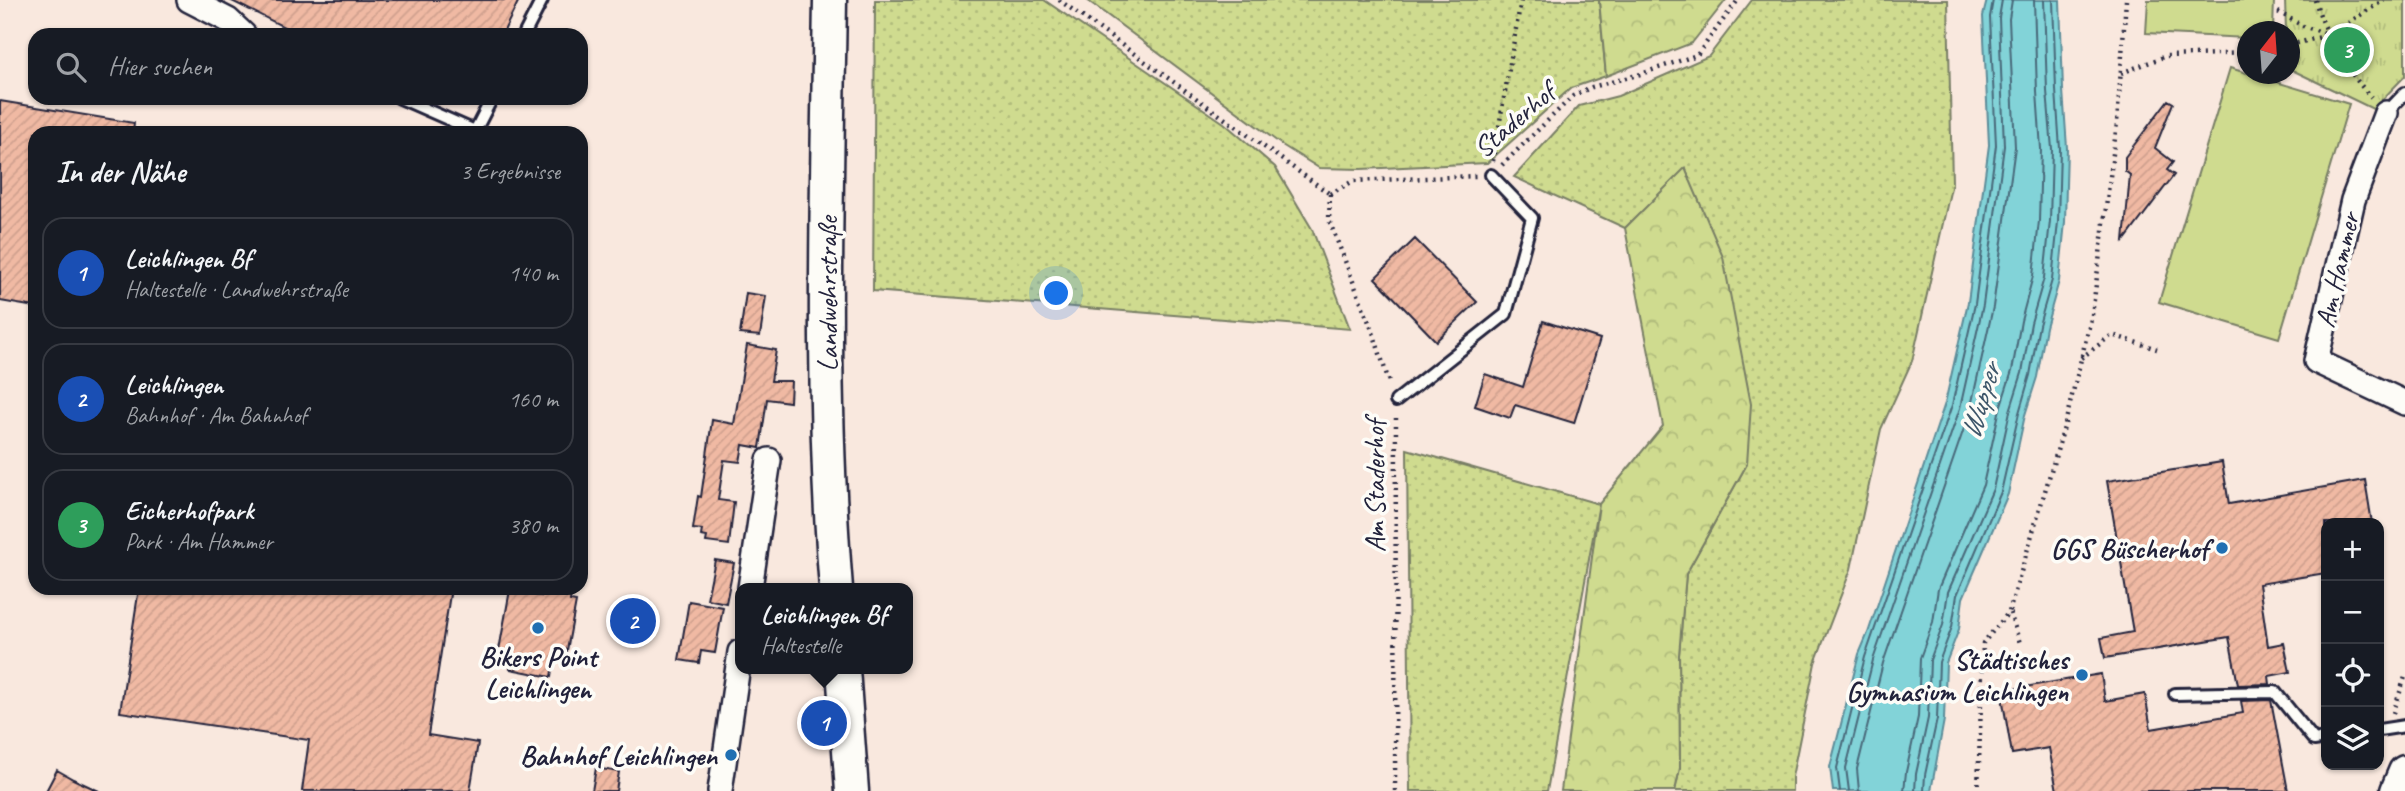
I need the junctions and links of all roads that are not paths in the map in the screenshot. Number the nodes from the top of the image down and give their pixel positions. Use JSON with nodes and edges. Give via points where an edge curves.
{"nodes":[{"id":1,"x":188,"y":0,"type":"edge"},
{"id":2,"x":542,"y":0,"type":"edge"},
{"id":3,"x":830,"y":0,"type":"edge"},
{"id":4,"x":237,"y":28,"type":"edge"},
{"id":5,"x":528,"y":28,"type":"edge"},
{"id":6,"x":2405,"y":93,"type":"edge"},
{"id":7,"x":416,"y":105,"type":"edge"},
{"id":8,"x":488,"y":105,"type":"edge"},
{"id":9,"x":2386,"y":113,"type":"joint"},
{"id":10,"x":464,"y":126,"type":"edge"},
{"id":11,"x":478,"y":126,"type":"edge"},
{"id":12,"x":1491,"y":175,"type":"road end"},
{"id":13,"x":1396,"y":401,"type":"road end"},
{"id":14,"x":2405,"y":403,"type":"edge"},
{"id":15,"x":769,"y":460,"type":"dead end"},
{"id":16,"x":751,"y":583,"type":"edge"},
{"id":17,"x":836,"y":583,"type":"edge"},
{"id":18,"x":737,"y":674,"type":"edge"},
{"id":19,"x":843,"y":674,"type":"edge"},
{"id":20,"x":2175,"y":694,"type":"dead end"},
{"id":21,"x":2405,"y":726,"type":"edge"},
{"id":22,"x":2384,"y":729,"type":"edge"},
{"id":23,"x":2321,"y":739,"type":"edge"},
{"id":24,"x":2405,"y":772,"type":"edge"},
{"id":25,"x":720,"y":791,"type":"edge"},
{"id":26,"x":852,"y":791,"type":"edge"},
{"id":27,"x":2397,"y":791,"type":"edge"}],
"edges":[{"from":1,"to":4,"type":"street"},
{"from":2,"to":5,"type":"lane"},
{"from":3,"to":17,"type":"main road","name":"Landwehrstraße","via":[[827,352]]},
{"from":6,"to":9,"type":"lane","name":"Am Hammer"},
{"from":7,"to":10,"type":"lane"},
{"from":8,"to":11,"type":"lane"},
{"from":9,"to":14,"type":"street","name":"Am Hammer","via":[[2353,200],[2316,360]]},
{"from":12,"to":13,"type":"lane","via":[[1532,218],[1506,314]]},
{"from":15,"to":16,"type":"street"},
{"from":18,"to":25,"type":"street"},
{"from":19,"to":26,"type":"main road"},
{"from":20,"to":23,"type":"lane","via":[[2275,692],[2314,740]]},
{"from":21,"to":22,"type":"lane"},
{"from":24,"to":27,"type":"main road"}]}
